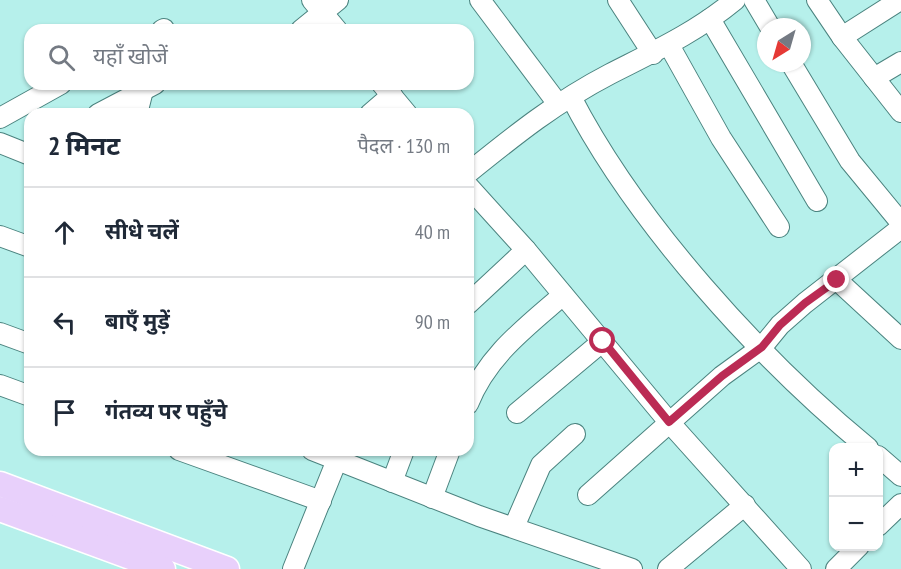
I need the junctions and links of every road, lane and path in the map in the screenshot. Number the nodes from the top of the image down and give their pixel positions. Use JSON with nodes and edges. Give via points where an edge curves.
{"nodes":[{"id":1,"x":338,"y":0,"type":"edge"},
{"id":2,"x":480,"y":0,"type":"edge"},
{"id":3,"x":618,"y":0,"type":"edge"},
{"id":4,"x":735,"y":0,"type":"edge"},
{"id":5,"x":754,"y":0,"type":"edge"},
{"id":6,"x":817,"y":0,"type":"edge"},
{"id":7,"x":900,"y":0,"type":"edge"},
{"id":8,"x":317,"y":6,"type":"edge"},
{"id":9,"x":765,"y":18,"type":"edge"},
{"id":10,"x":710,"y":19,"type":"junction"},
{"id":11,"x":305,"y":24,"type":"edge"},
{"id":12,"x":332,"y":24,"type":"edge"},
{"id":13,"x":842,"y":37,"type":"junction"},
{"id":14,"x":661,"y":50,"type":"junction"},
{"id":15,"x":901,"y":62,"type":"edge"},
{"id":16,"x":796,"y":72,"type":"edge"},
{"id":17,"x":874,"y":78,"type":"junction"},
{"id":18,"x":50,"y":90,"type":"edge"},
{"id":19,"x":143,"y":90,"type":"edge"},
{"id":20,"x":148,"y":90,"type":"edge"},
{"id":21,"x":387,"y":90,"type":"edge"},
{"id":22,"x":564,"y":101,"type":"junction"},
{"id":23,"x":109,"y":108,"type":"edge"},
{"id":24,"x":140,"y":108,"type":"edge"},
{"id":25,"x":374,"y":108,"type":"edge"},
{"id":26,"x":402,"y":108,"type":"edge"},
{"id":27,"x":901,"y":112,"type":"edge"},
{"id":28,"x":0,"y":117,"type":"edge"},
{"id":29,"x":0,"y":144,"type":"edge"},
{"id":30,"x":24,"y":152,"type":"edge"},
{"id":31,"x":474,"y":168,"type":"edge"},
{"id":32,"x":474,"y":193,"type":"edge"},
{"id":33,"x":817,"y":201,"type":"dead end"},
{"id":34,"x":901,"y":223,"type":"edge"},
{"id":35,"x":779,"y":227,"type":"dead end"},
{"id":36,"x":901,"y":228,"type":"edge"},
{"id":37,"x":0,"y":236,"type":"edge"},
{"id":38,"x":24,"y":245,"type":"edge"},
{"id":39,"x":526,"y":250,"type":"junction"},
{"id":40,"x":837,"y":280,"type":"junction"},
{"id":41,"x":563,"y":295,"type":"junction"},
{"id":42,"x":474,"y":298,"type":"edge"},
{"id":43,"x":0,"y":333,"type":"edge"},
{"id":44,"x":901,"y":339,"type":"edge"},
{"id":45,"x":603,"y":341,"type":"junction"},
{"id":46,"x":24,"y":342,"type":"edge"},
{"id":47,"x":762,"y":347,"type":"junction"},
{"id":48,"x":0,"y":385,"type":"edge"},
{"id":49,"x":474,"y":391,"type":"edge"},
{"id":50,"x":24,"y":394,"type":"edge"},
{"id":51,"x":517,"y":413,"type":"dead end"},
{"id":52,"x":669,"y":422,"type":"junction"},
{"id":53,"x":575,"y":434,"type":"dead end"},
{"id":54,"x":864,"y":443,"type":"edge"},
{"id":55,"x":196,"y":456,"type":"edge"},
{"id":56,"x":339,"y":456,"type":"edge"},
{"id":57,"x":341,"y":456,"type":"edge"},
{"id":58,"x":402,"y":456,"type":"edge"},
{"id":59,"x":448,"y":456,"type":"edge"},
{"id":60,"x":883,"y":460,"type":"edge"},
{"id":61,"x":901,"y":476,"type":"edge"},
{"id":62,"x":392,"y":482,"type":"junction"},
{"id":63,"x":0,"y":484,"type":"edge"},
{"id":64,"x":588,"y":495,"type":"dead end"},
{"id":65,"x":432,"y":498,"type":"junction"},
{"id":66,"x":321,"y":501,"type":"junction"},
{"id":67,"x":901,"y":504,"type":"edge"},
{"id":68,"x":745,"y":505,"type":"junction"},
{"id":69,"x":0,"y":509,"type":"edge"},
{"id":70,"x":883,"y":522,"type":"edge"},
{"id":71,"x":514,"y":527,"type":"junction"},
{"id":72,"x":854,"y":551,"type":"edge"},
{"id":73,"x":163,"y":569,"type":"edge"},
{"id":74,"x":227,"y":569,"type":"edge"},
{"id":75,"x":293,"y":569,"type":"edge"},
{"id":76,"x":632,"y":569,"type":"edge"},
{"id":77,"x":668,"y":569,"type":"edge"},
{"id":78,"x":801,"y":569,"type":"edge"},
{"id":79,"x":836,"y":569,"type":"edge"}],
"edges":[{"from":1,"to":8,"type":"street"},
{"from":2,"to":22,"type":"street"},
{"from":3,"to":14,"type":"street"},
{"from":4,"to":10,"type":"street"},
{"from":5,"to":9,"type":"street"},
{"from":6,"to":13,"type":"street"},
{"from":7,"to":13,"type":"street"},
{"from":8,"to":11,"type":"street"},
{"from":8,"to":12,"type":"street"},
{"from":10,"to":14,"type":"street"},
{"from":10,"to":33,"type":"street"},
{"from":13,"to":17,"type":"street"},
{"from":14,"to":22,"type":"street"},
{"from":14,"to":35,"type":"street"},
{"from":15,"to":17,"type":"street"},
{"from":16,"to":34,"type":"street","via":[[850,161]]},
{"from":17,"to":27,"type":"street"},
{"from":18,"to":28,"type":"street"},
{"from":19,"to":23,"type":"street"},
{"from":20,"to":24,"type":"street"},
{"from":21,"to":25,"type":"street"},
{"from":21,"to":26,"type":"street"},
{"from":22,"to":31,"type":"street","via":[[518,130]]},
{"from":22,"to":47,"type":"street","via":[[702,285]]},
{"from":29,"to":30,"type":"street"},
{"from":32,"to":39,"type":"street"},
{"from":36,"to":40,"type":"street"},
{"from":37,"to":38,"type":"street"},
{"from":39,"to":41,"type":"street"},
{"from":39,"to":42,"type":"street"},
{"from":40,"to":44,"type":"street"},
{"from":40,"to":47,"type":"street","via":[[780,325]]},
{"from":41,"to":45,"type":"street"},
{"from":41,"to":49,"type":"street","via":[[503,346],[483,371]]},
{"from":43,"to":46,"type":"street"},
{"from":45,"to":51,"type":"street"},
{"from":45,"to":52,"type":"street"},
{"from":47,"to":52,"type":"street"},
{"from":47,"to":54,"type":"street"},
{"from":48,"to":50,"type":"street"},
{"from":52,"to":64,"type":"street"},
{"from":52,"to":68,"type":"street"},
{"from":53,"to":71,"type":"street","via":[[542,465]]},
{"from":55,"to":66,"type":"street"},
{"from":56,"to":66,"type":"street"},
{"from":57,"to":62,"type":"street"},
{"from":58,"to":62,"type":"street"},
{"from":59,"to":65,"type":"street"},
{"from":60,"to":61,"type":"street"},
{"from":62,"to":65,"type":"street"},
{"from":63,"to":74,"type":"main road"},
{"from":65,"to":71,"type":"street"},
{"from":66,"to":75,"type":"street"},
{"from":67,"to":70,"type":"street"},
{"from":68,"to":77,"type":"street"},
{"from":68,"to":78,"type":"street"},
{"from":69,"to":73,"type":"main road"},
{"from":71,"to":76,"type":"street"},
{"from":72,"to":79,"type":"street"}]}
